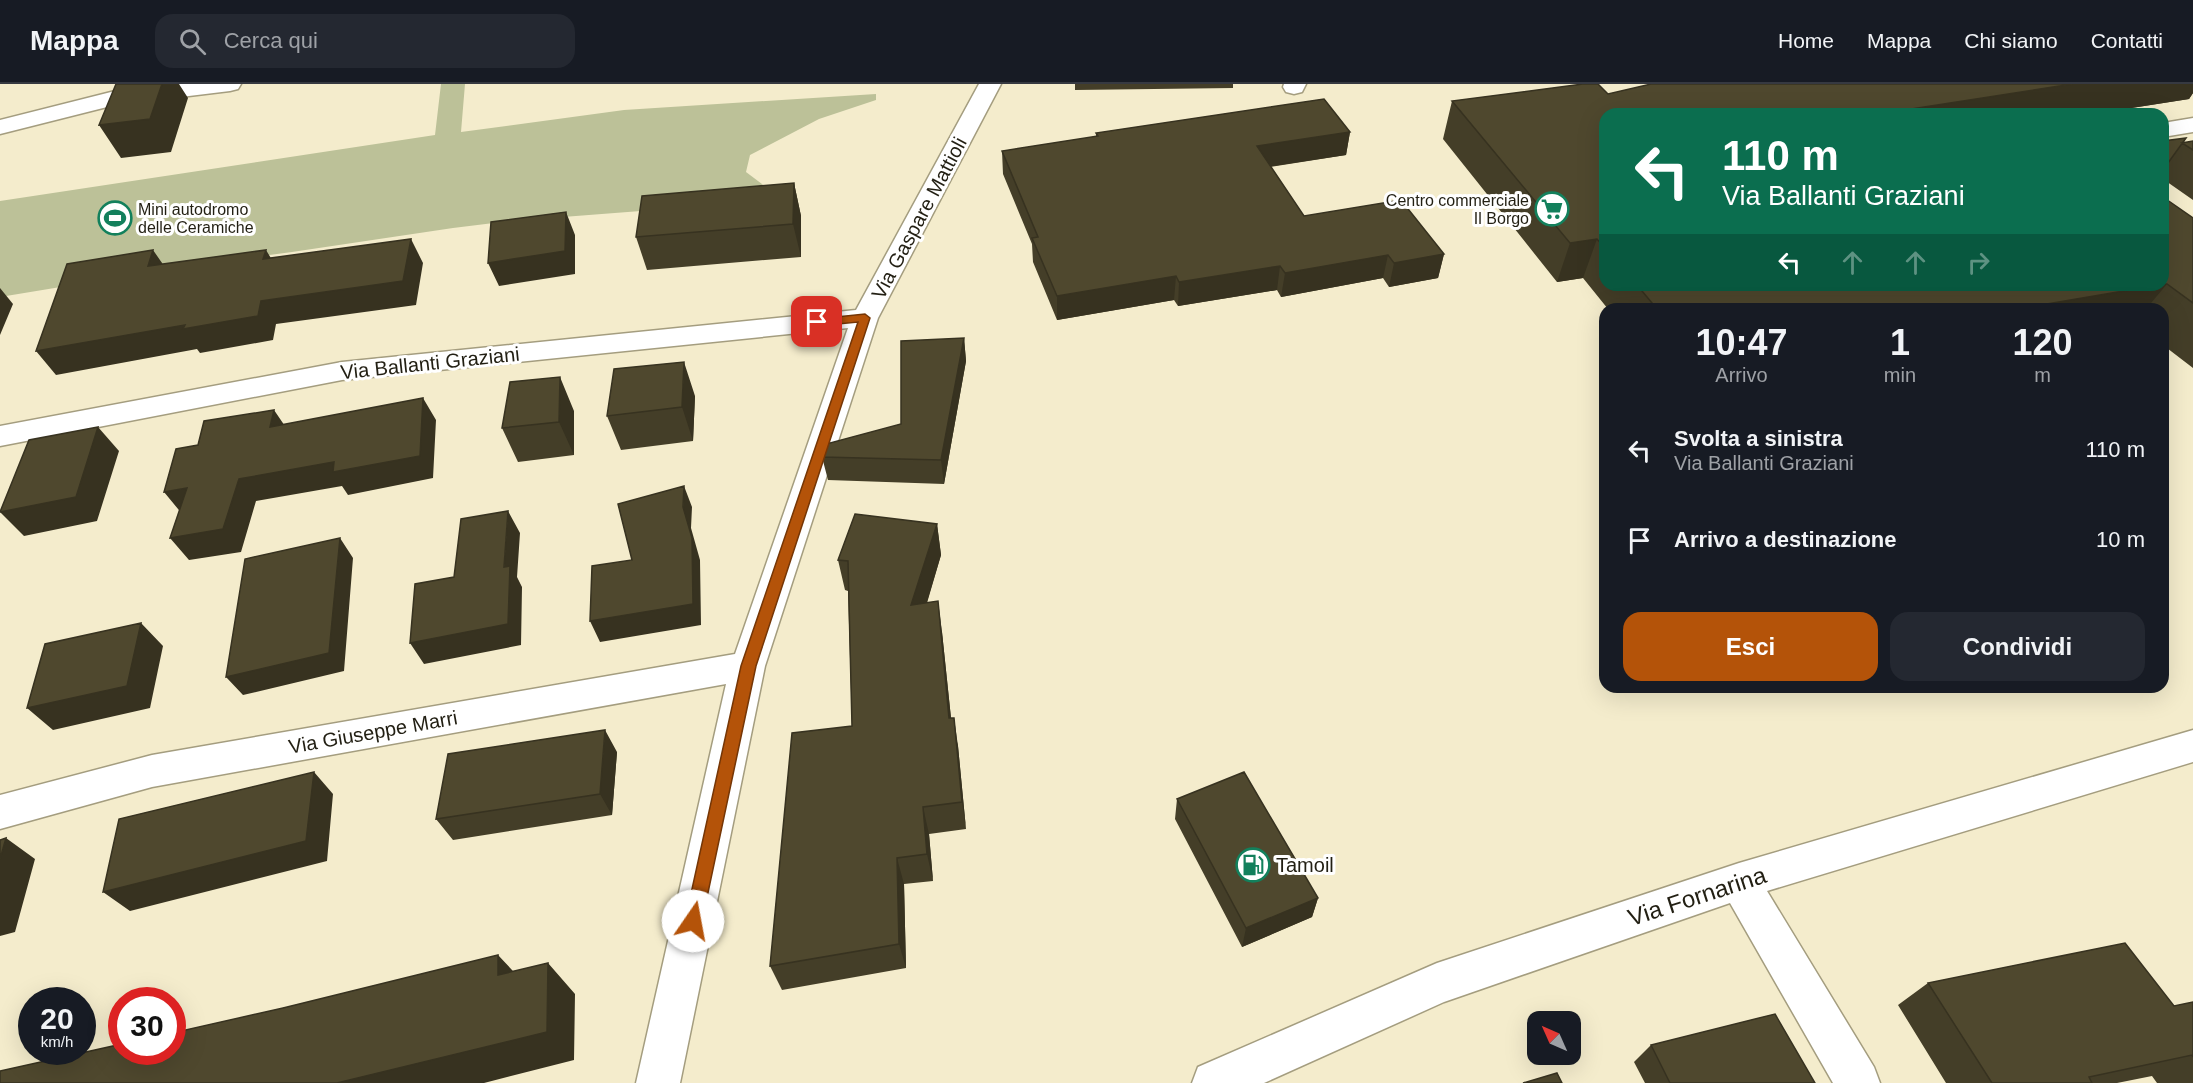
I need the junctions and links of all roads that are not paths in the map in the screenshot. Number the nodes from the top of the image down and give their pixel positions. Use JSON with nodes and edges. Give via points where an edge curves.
{"nodes":[{"id":1,"x":230,"y":84,"type":"edge"},
{"id":2,"x":990,"y":84,"type":"edge"},
{"id":3,"x":2193,"y":125,"type":"edge"},
{"id":4,"x":0,"y":127,"type":"edge"},
{"id":5,"x":2169,"y":128,"type":"edge"},
{"id":6,"x":865,"y":318,"type":"junction"},
{"id":7,"x":0,"y":436,"type":"edge"},
{"id":8,"x":748,"y":666,"type":"junction"},
{"id":9,"x":2193,"y":746,"type":"edge"},
{"id":10,"x":0,"y":812,"type":"edge"},
{"id":11,"x":1739,"y":881,"type":"junction"},
{"id":12,"x":658,"y":1083,"type":"edge"},
{"id":13,"x":1214,"y":1083,"type":"edge"},
{"id":14,"x":1858,"y":1083,"type":"edge"}],
"edges":[{"from":1,"to":4,"type":"street","via":[[115,98]]},
{"from":2,"to":6,"type":"street","name":"Via Gaspare Mattioli"},
{"from":3,"to":5,"type":"street"},
{"from":6,"to":7,"type":"street","name":"Via Ballanti Graziani","via":[[342,371]]},
{"from":6,"to":8,"type":"street","name":"Via Gaspare Mattioli"},
{"from":8,"to":10,"type":"street","name":"Via Giuseppe Marri","via":[[152,771]]},
{"from":8,"to":12,"type":"street","name":"Via Gaspare Mattioli"},
{"from":9,"to":11,"type":"street","name":"Via Fornarina"},
{"from":11,"to":13,"type":"street","name":"Via Fornarina","via":[[1437,984]]},
{"from":11,"to":14,"type":"street"}]}
